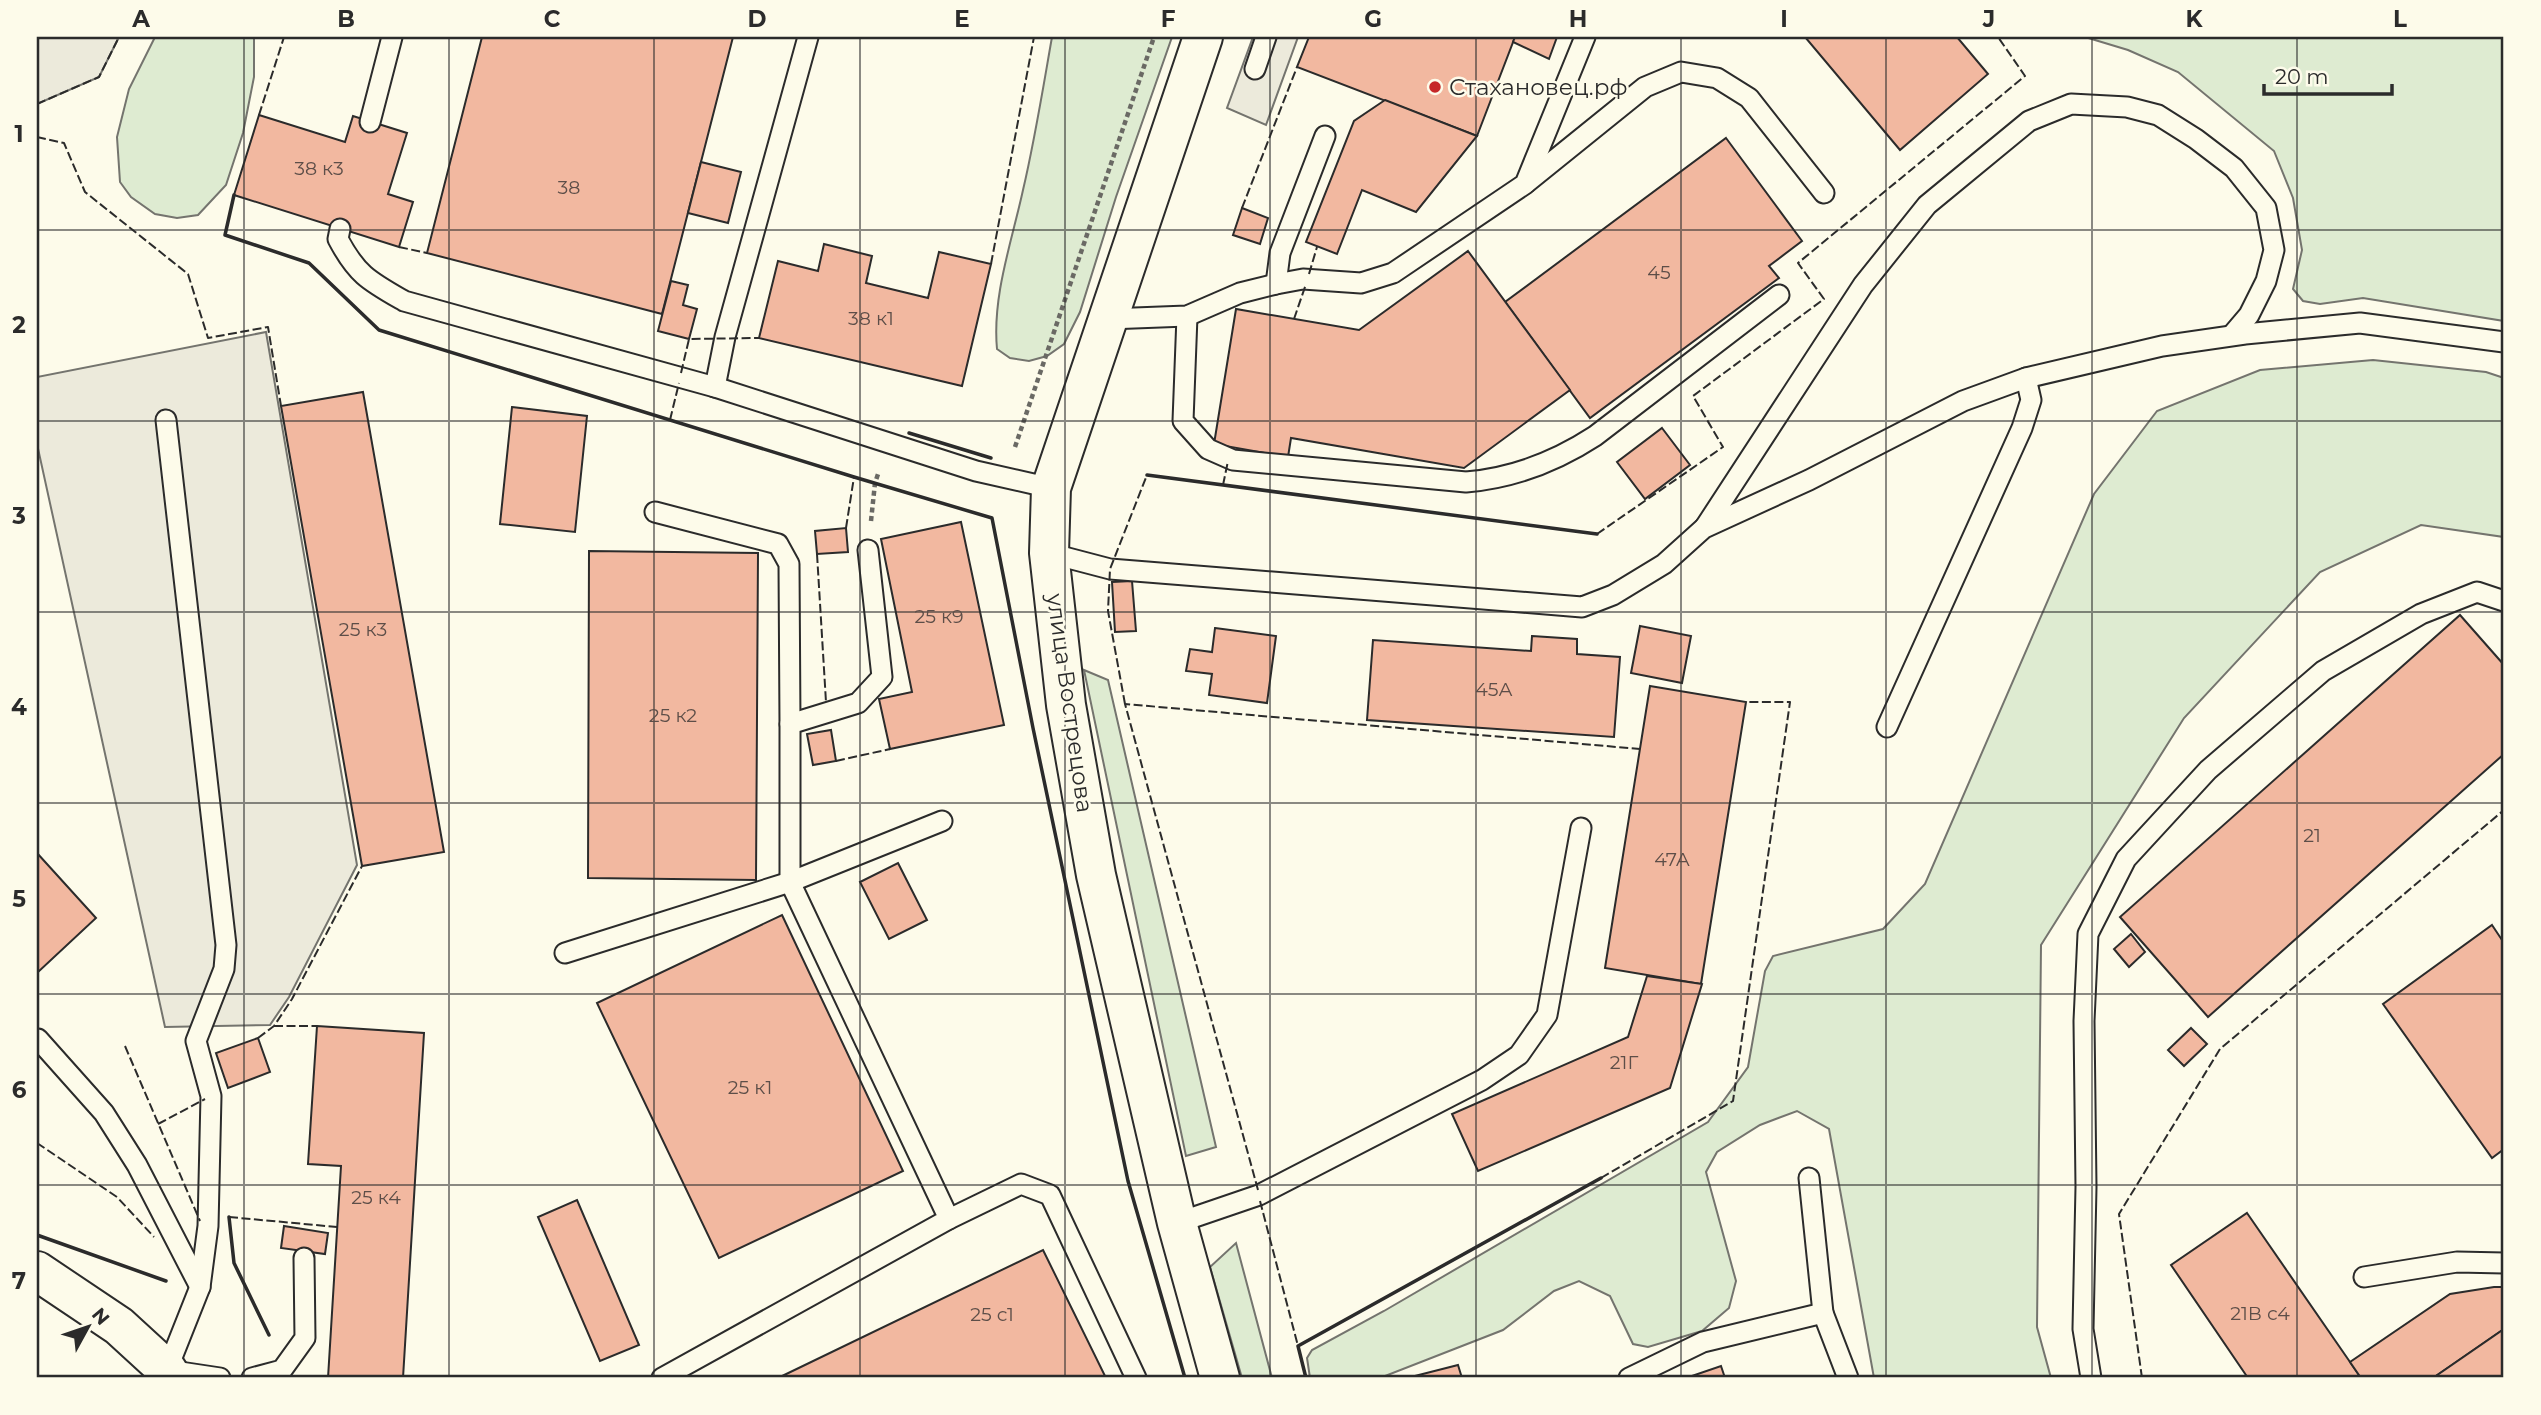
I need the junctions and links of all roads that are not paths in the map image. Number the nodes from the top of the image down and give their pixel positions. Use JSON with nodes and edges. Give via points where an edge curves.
{"nodes":[{"id":1,"x":393,"y":37,"type":"edge"},
{"id":2,"x":808,"y":37,"type":"edge"},
{"id":3,"x":1203,"y":37,"type":"edge"},
{"id":4,"x":1266,"y":37,"type":"edge"},
{"id":5,"x":1585,"y":37,"type":"edge"},
{"id":6,"x":1255,"y":68,"type":"dead end"},
{"id":7,"x":370,"y":122,"type":"dead end"},
{"id":8,"x":1325,"y":136,"type":"dead end"},
{"id":9,"x":1525,"y":184,"type":"junction"},
{"id":10,"x":1824,"y":194,"type":"dead end"},
{"id":11,"x":340,"y":229,"type":"dead end"},
{"id":12,"x":1276,"y":284,"type":"junction"},
{"id":13,"x":1779,"y":295,"type":"dead end"},
{"id":14,"x":1186,"y":316,"type":"junction"},
{"id":15,"x":1108,"y":319,"type":"junction"},
{"id":16,"x":2232,"y":335,"type":"junction"},
{"id":17,"x":2504,"y":342,"type":"edge"},
{"id":18,"x":2026,"y":378,"type":"junction"},
{"id":19,"x":715,"y":387,"type":"junction"},
{"id":20,"x":166,"y":420,"type":"dead end"},
{"id":21,"x":1051,"y":488,"type":"junction"},
{"id":22,"x":655,"y":512,"type":"dead end"},
{"id":23,"x":1704,"y":528,"type":"junction"},
{"id":24,"x":868,"y":550,"type":"dead end"},
{"id":25,"x":1049,"y":554,"type":"junction"},
{"id":26,"x":2504,"y":601,"type":"edge"},
{"id":27,"x":790,"y":724,"type":"junction"},
{"id":28,"x":1886,"y":727,"type":"dead end"},
{"id":29,"x":942,"y":821,"type":"dead end"},
{"id":30,"x":1581,"y":828,"type":"dead end"},
{"id":31,"x":790,"y":882,"type":"junction"},
{"id":32,"x":565,"y":953,"type":"dead end"},
{"id":33,"x":38,"y":1039,"type":"edge"},
{"id":34,"x":1809,"y":1178,"type":"dead end"},
{"id":35,"x":948,"y":1219,"type":"junction"},
{"id":36,"x":1177,"y":1223,"type":"junction"},
{"id":37,"x":304,"y":1258,"type":"dead end"},
{"id":38,"x":2504,"y":1264,"type":"edge"},
{"id":39,"x":37,"y":1271,"type":"edge"},
{"id":40,"x":2364,"y":1277,"type":"dead end"},
{"id":41,"x":200,"y":1287,"type":"junction"},
{"id":42,"x":1823,"y":1313,"type":"junction"},
{"id":43,"x":165,"y":1376,"type":"edge"},
{"id":44,"x":220,"y":1378,"type":"edge"},
{"id":45,"x":252,"y":1378,"type":"edge"},
{"id":46,"x":662,"y":1378,"type":"edge"},
{"id":47,"x":1136,"y":1378,"type":"edge"},
{"id":48,"x":1220,"y":1378,"type":"edge"},
{"id":49,"x":1629,"y":1378,"type":"edge"},
{"id":50,"x":1848,"y":1378,"type":"edge"},
{"id":51,"x":2091,"y":1378,"type":"edge"}],
"edges":[{"from":1,"to":7,"type":"lane"},
{"from":2,"to":19,"type":"lane"},
{"from":3,"to":15,"type":"street","name":"улица Вострецова"},
{"from":4,"to":6,"type":"lane"},
{"from":5,"to":9,"type":"lane"},
{"from":8,"to":12,"type":"lane","via":[[1280,253]]},
{"from":9,"to":10,"type":"lane","via":[[1645,88],[1681,72],[1717,78],[1749,97]]},
{"from":9,"to":12,"type":"lane","via":[[1393,273],[1361,283],[1303,279]]},
{"from":11,"to":19,"type":"lane","via":[[338,239],[350,263],[370,282],[404,300]]},
{"from":12,"to":14,"type":"lane","via":[[1240,293]]},
{"from":13,"to":14,"type":"lane","via":[[1566,455],[1497,480],[1466,482],[1233,460],[1208,449],[1183,421]]},
{"from":14,"to":15,"type":"lane"},
{"from":15,"to":21,"type":"street","name":"улица Вострецова"},
{"from":16,"to":17,"type":"lane","via":[[2360,323]]},
{"from":16,"to":18,"type":"lane","via":[[2162,346]]},
{"from":16,"to":23,"type":"lane","via":[[2249,315],[2269,271],[2274,250],[2266,208],[2234,169],[2158,115],[2127,107],[2071,104],[2029,121],[1927,205],[1863,285]]},
{"from":18,"to":23,"type":"lane","via":[[1963,401]]},
{"from":18,"to":28,"type":"lane","via":[[2031,400],[2022,428]]},
{"from":19,"to":21,"type":"lane","via":[[976,471]]},
{"from":20,"to":41,"type":"lane","via":[[226,945],[225,969],[196,1041],[211,1096],[208,1226]]},
{"from":21,"to":25,"type":"street","name":"улица Вострецова"},
{"from":22,"to":27,"type":"lane","via":[[778,544],[789,564]]},
{"from":23,"to":25,"type":"lane","via":[[1664,564],[1613,595],[1582,607],[1110,569]]},
{"from":24,"to":27,"type":"lane","via":[[882,677],[858,703]]},
{"from":25,"to":36,"type":"street","name":"улица Вострецова","via":[[1066,705],[1096,875]]},
{"from":26,"to":51,"type":"lane","via":[[2477,592],[2421,614],[2323,671],[2208,770],[2126,859],[2088,934],[2083,1329]]},
{"from":27,"to":31,"type":"lane"},
{"from":29,"to":31,"type":"lane"},
{"from":30,"to":36,"type":"lane","via":[[1547,1015],[1519,1055],[1482,1080],[1259,1195]]},
{"from":31,"to":32,"type":"lane"},
{"from":31,"to":35,"type":"lane"},
{"from":33,"to":41,"type":"lane","via":[[104,1113],[137,1165]]},
{"from":34,"to":42,"type":"lane"},
{"from":35,"to":46,"type":"lane"},
{"from":35,"to":47,"type":"lane","via":[[1021,1184],[1050,1195]]},
{"from":36,"to":48,"type":"street","name":"улица Вострецова"},
{"from":37,"to":45,"type":"lane","via":[[305,1338],[282,1370]]},
{"from":38,"to":40,"type":"lane","via":[[2457,1262]]},
{"from":39,"to":43,"type":"street","via":[[119,1325]]},
{"from":41,"to":43,"type":"lane"},
{"from":42,"to":49,"type":"lane","via":[[1703,1342]]},
{"from":42,"to":50,"type":"lane"},
{"from":43,"to":44,"type":"lane"}]}
